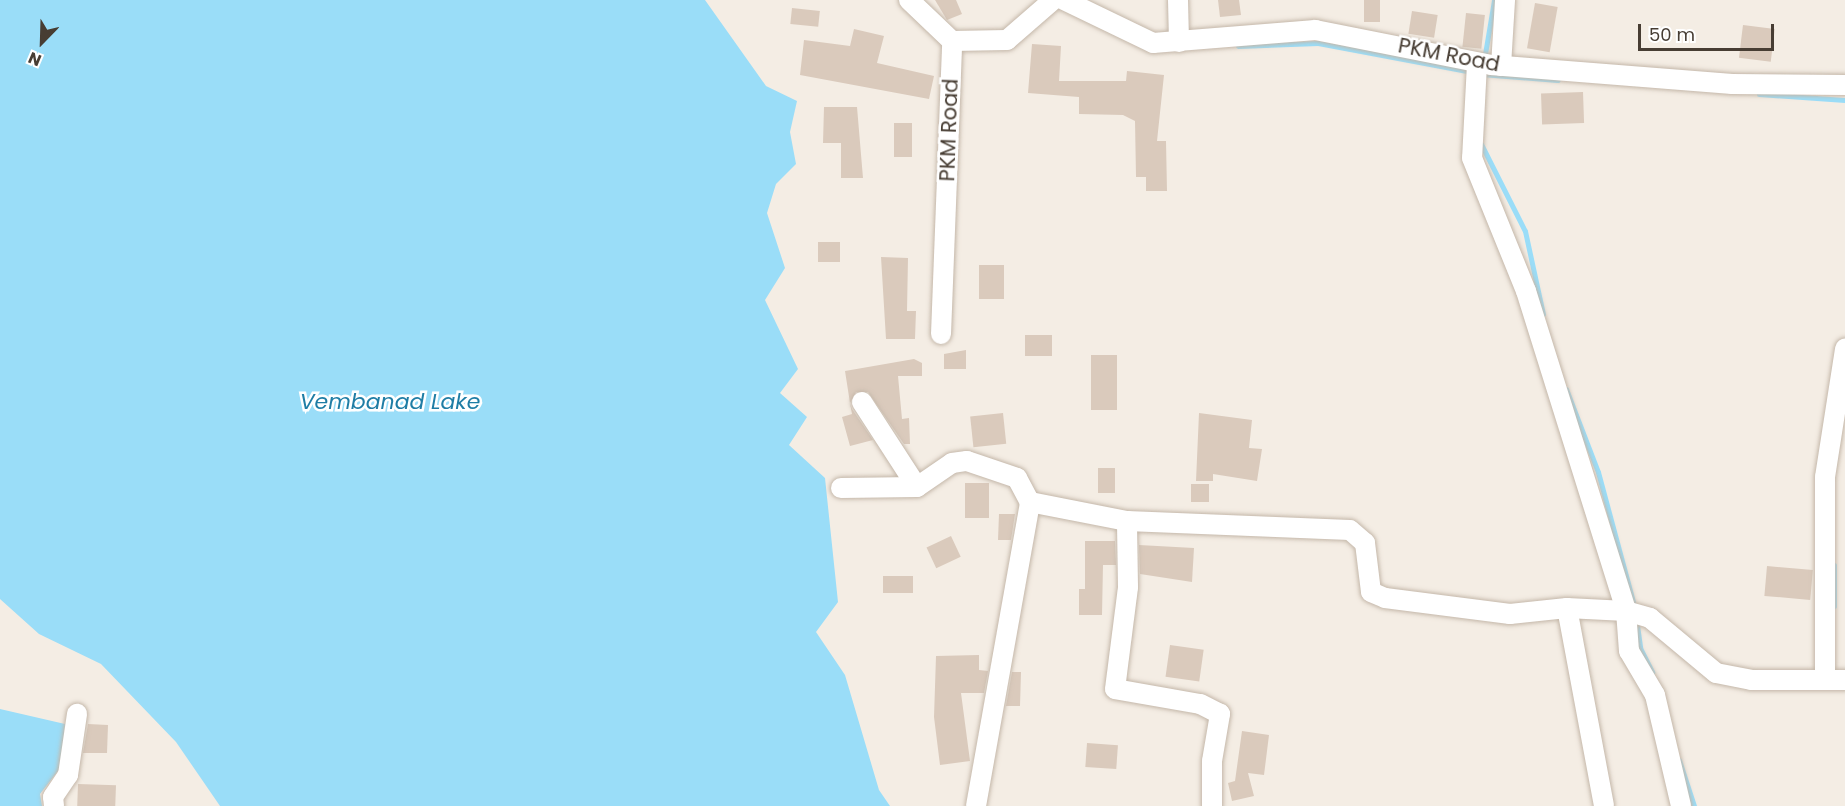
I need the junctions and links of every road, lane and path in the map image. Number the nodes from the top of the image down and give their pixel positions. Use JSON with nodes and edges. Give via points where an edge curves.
{"nodes":[{"id":1,"x":909,"y":0,"type":"edge"},
{"id":2,"x":1053,"y":0,"type":"edge"},
{"id":3,"x":1064,"y":0,"type":"edge"},
{"id":4,"x":1178,"y":0,"type":"edge"},
{"id":5,"x":1505,"y":0,"type":"edge"},
{"id":6,"x":952,"y":41,"type":"junction"},
{"id":7,"x":1179,"y":42,"type":"junction"},
{"id":8,"x":1477,"y":64,"type":"junction"},
{"id":9,"x":1501,"y":66,"type":"junction"},
{"id":10,"x":1845,"y":85,"type":"edge"},
{"id":11,"x":941,"y":334,"type":"dead end"},
{"id":12,"x":1845,"y":349,"type":"edge"},
{"id":13,"x":1842,"y":374,"type":"edge"},
{"id":14,"x":862,"y":402,"type":"dead end"},
{"id":15,"x":917,"y":487,"type":"junction"},
{"id":16,"x":842,"y":488,"type":"dead end"},
{"id":17,"x":1030,"y":502,"type":"junction"},
{"id":18,"x":1127,"y":521,"type":"junction"},
{"id":19,"x":1568,"y":608,"type":"junction"},
{"id":20,"x":1626,"y":611,"type":"junction"},
{"id":21,"x":1825,"y":680,"type":"junction"},
{"id":22,"x":1845,"y":680,"type":"edge"},
{"id":23,"x":77,"y":714,"type":"dead end"},
{"id":24,"x":54,"y":806,"type":"edge"},
{"id":25,"x":976,"y":806,"type":"edge"},
{"id":26,"x":1212,"y":806,"type":"edge"},
{"id":27,"x":1604,"y":806,"type":"edge"},
{"id":28,"x":1681,"y":806,"type":"edge"}],
"edges":[{"from":1,"to":6,"type":"street"},
{"from":2,"to":6,"type":"street","via":[[1007,40]]},
{"from":3,"to":7,"type":"street","name":"PKM Road","via":[[1144,43]]},
{"from":4,"to":7,"type":"street"},
{"from":5,"to":9,"type":"street"},
{"from":6,"to":11,"type":"street","name":"PKM Road"},
{"from":7,"to":8,"type":"street","name":"PKM Road","via":[[1315,30]]},
{"from":8,"to":9,"type":"street","name":"PKM Road"},
{"from":8,"to":20,"type":"street","via":[[1472,158],[1526,291]]},
{"from":9,"to":10,"type":"street","name":"PKM Road","via":[[1732,84]]},
{"from":12,"to":13,"type":"street"},
{"from":13,"to":21,"type":"street","via":[[1825,477]]},
{"from":14,"to":15,"type":"street"},
{"from":15,"to":16,"type":"street"},
{"from":15,"to":17,"type":"street","via":[[952,463],[967,460],[1017,478]]},
{"from":17,"to":18,"type":"street"},
{"from":17,"to":25,"type":"street"},
{"from":18,"to":19,"type":"street","via":[[1350,530],[1365,543],[1371,592],[1385,598],[1510,614]]},
{"from":18,"to":26,"type":"street","via":[[1128,587],[1115,689],[1200,704],[1220,714],[1212,761]]},
{"from":19,"to":20,"type":"street"},
{"from":19,"to":27,"type":"street"},
{"from":20,"to":21,"type":"street","via":[[1650,618],[1716,674],[1751,680]]},
{"from":20,"to":28,"type":"street","via":[[1629,651],[1655,695]]},
{"from":21,"to":22,"type":"street"},
{"from":23,"to":24,"type":"street","via":[[68,775],[53,797]]}]}
